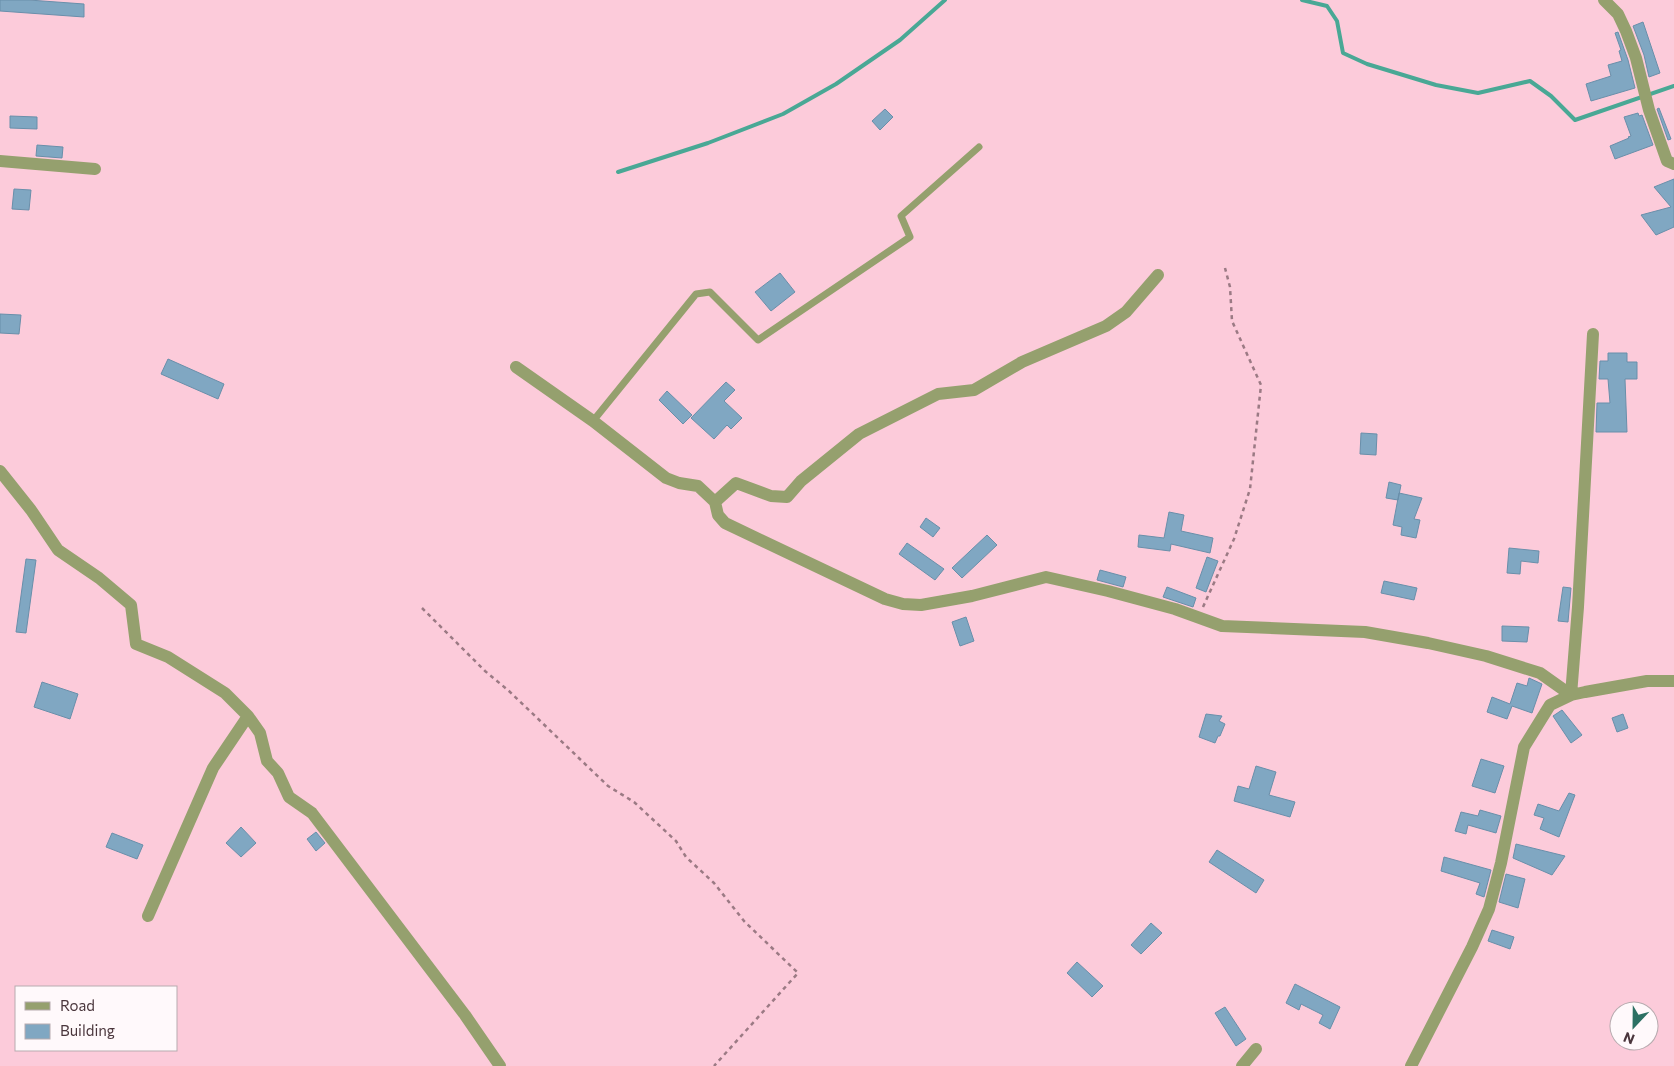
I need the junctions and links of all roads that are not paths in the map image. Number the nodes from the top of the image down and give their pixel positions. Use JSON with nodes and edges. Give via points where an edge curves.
{"nodes":[{"id":1,"x":1604,"y":0,"type":"edge"},
{"id":2,"x":979,"y":147,"type":"dead end"},
{"id":3,"x":0,"y":161,"type":"edge"},
{"id":4,"x":1674,"y":164,"type":"edge"},
{"id":5,"x":95,"y":169,"type":"dead end"},
{"id":6,"x":1158,"y":274,"type":"dead end"},
{"id":7,"x":1593,"y":334,"type":"dead end"},
{"id":8,"x":516,"y":367,"type":"dead end"},
{"id":9,"x":594,"y":421,"type":"junction"},
{"id":10,"x":0,"y":471,"type":"edge"},
{"id":11,"x":715,"y":502,"type":"junction"},
{"id":12,"x":1674,"y":681,"type":"edge"},
{"id":13,"x":1570,"y":695,"type":"junction"},
{"id":14,"x":248,"y":716,"type":"junction"},
{"id":15,"x":148,"y":916,"type":"dead end"},
{"id":16,"x":1256,"y":1049,"type":"dead end"},
{"id":17,"x":500,"y":1066,"type":"edge"},
{"id":18,"x":1242,"y":1066,"type":"edge"},
{"id":19,"x":1411,"y":1066,"type":"edge"}],
"edges":[{"from":1,"to":4,"type":"street","via":[[1618,14],[1626,31],[1667,161]]},
{"from":2,"to":9,"type":"lane","via":[[901,216],[910,237],[758,340],[710,292],[696,294]]},
{"from":3,"to":5,"type":"street"},
{"from":6,"to":11,"type":"street","via":[[1126,312],[1106,326],[1022,362],[974,390],[938,394],[859,434],[801,481],[787,497],[771,496],[736,483]]},
{"from":7,"to":13,"type":"street"},
{"from":8,"to":9,"type":"street"},
{"from":9,"to":11,"type":"street","via":[[666,478],[698,486]]},
{"from":10,"to":14,"type":"street","via":[[58,550],[131,605],[136,644],[168,657],[224,692]]},
{"from":11,"to":13,"type":"street","via":[[718,515],[725,523],[885,599],[902,604],[921,605],[972,596],[1046,577],[1175,609],[1222,626],[1365,632],[1486,656],[1540,672]]},
{"from":12,"to":13,"type":"street","via":[[1647,681]]},
{"from":13,"to":19,"type":"street","via":[[1550,705],[1524,747],[1489,909]]},
{"from":14,"to":15,"type":"street","via":[[213,768]]},
{"from":14,"to":17,"type":"street","via":[[260,733],[268,760],[289,798],[312,813]]},
{"from":16,"to":18,"type":"street"}]}
